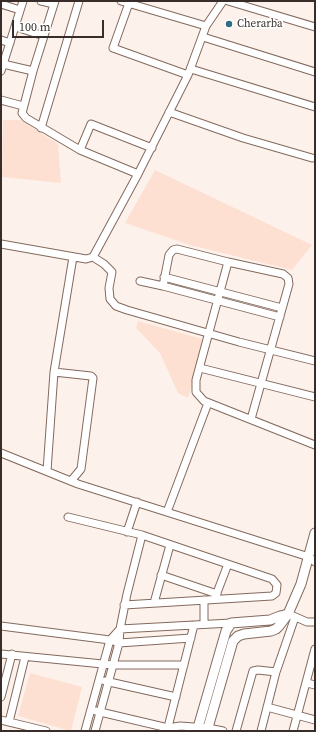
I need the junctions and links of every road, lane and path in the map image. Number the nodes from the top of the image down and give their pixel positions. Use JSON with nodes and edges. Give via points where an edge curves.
{"nodes":[{"id":1,"x":23,"y":1,"type":"edge"},
{"id":2,"x":41,"y":1,"type":"edge"},
{"id":3,"x":79,"y":1,"type":"edge"},
{"id":4,"x":121,"y":1,"type":"edge"},
{"id":5,"x":223,"y":1,"type":"edge"},
{"id":6,"x":228,"y":1,"type":"edge"},
{"id":7,"x":54,"y":2,"type":"edge"},
{"id":8,"x":129,"y":3,"type":"junction"},
{"id":9,"x":1,"y":4,"type":"edge"},
{"id":10,"x":20,"y":10,"type":"junction"},
{"id":11,"x":206,"y":26,"type":"junction"},
{"id":12,"x":16,"y":27,"type":"junction"},
{"id":13,"x":315,"y":27,"type":"edge"},
{"id":14,"x":44,"y":36,"type":"junction"},
{"id":15,"x":203,"y":37,"type":"junction"},
{"id":16,"x":1,"y":40,"type":"edge"},
{"id":17,"x":10,"y":43,"type":"junction"},
{"id":18,"x":2,"y":68,"type":"edge"},
{"id":19,"x":33,"y":71,"type":"junction"},
{"id":20,"x":190,"y":72,"type":"junction"},
{"id":21,"x":315,"y":72,"type":"edge"},
{"id":22,"x":1,"y":100,"type":"edge"},
{"id":23,"x":23,"y":106,"type":"junction"},
{"id":24,"x":315,"y":107,"type":"edge"},
{"id":25,"x":169,"y":112,"type":"junction"},
{"id":26,"x":41,"y":128,"type":"junction"},
{"id":27,"x":152,"y":148,"type":"junction"},
{"id":28,"x":80,"y":150,"type":"junction"},
{"id":29,"x":312,"y":158,"type":"dead end"},
{"id":30,"x":138,"y":174,"type":"junction"},
{"id":31,"x":1,"y":244,"type":"edge"},
{"id":32,"x":73,"y":257,"type":"junction"},
{"id":33,"x":93,"y":257,"type":"junction"},
{"id":34,"x":228,"y":262,"type":"junction"},
{"id":35,"x":164,"y":277,"type":"junction"},
{"id":36,"x":140,"y":281,"type":"dead end"},
{"id":37,"x":162,"y":286,"type":"junction"},
{"id":38,"x":220,"y":292,"type":"junction"},
{"id":39,"x":217,"y":300,"type":"junction"},
{"id":40,"x":282,"y":308,"type":"junction"},
{"id":41,"x":280,"y":317,"type":"junction"},
{"id":42,"x":209,"y":333,"type":"junction"},
{"id":43,"x":270,"y":350,"type":"junction"},
{"id":44,"x":315,"y":361,"type":"edge"},
{"id":45,"x":200,"y":368,"type":"junction"},
{"id":46,"x":54,"y":372,"type":"junction"},
{"id":47,"x":261,"y":384,"type":"junction"},
{"id":48,"x":315,"y":397,"type":"edge"},
{"id":49,"x":208,"y":403,"type":"junction"},
{"id":50,"x":252,"y":419,"type":"junction"},
{"id":51,"x":314,"y":442,"type":"edge"},
{"id":52,"x":1,"y":453,"type":"edge"},
{"id":53,"x":47,"y":471,"type":"junction"},
{"id":54,"x":71,"y":481,"type":"junction"},
{"id":55,"x":137,"y":502,"type":"junction"},
{"id":56,"x":168,"y":512,"type":"junction"},
{"id":57,"x":68,"y":516,"type":"dead end"},
{"id":58,"x":127,"y":532,"type":"junction"},
{"id":59,"x":315,"y":533,"type":"edge"},
{"id":60,"x":142,"y":535,"type":"junction"},
{"id":61,"x":170,"y":545,"type":"junction"},
{"id":62,"x":312,"y":559,"type":"edge"},
{"id":63,"x":228,"y":564,"type":"junction"},
{"id":64,"x":162,"y":575,"type":"junction"},
{"id":65,"x":216,"y":597,"type":"junction"},
{"id":66,"x":204,"y":600,"type":"junction"},
{"id":67,"x":154,"y":603,"type":"junction"},
{"id":68,"x":124,"y":605,"type":"junction"},
{"id":69,"x":291,"y":616,"type":"junction"},
{"id":70,"x":315,"y":622,"type":"edge"},
{"id":71,"x":231,"y":623,"type":"junction"},
{"id":72,"x":204,"y":624,"type":"junction"},
{"id":73,"x":194,"y":625,"type":"junction"},
{"id":74,"x":1,"y":626,"type":"edge"},
{"id":75,"x":120,"y":629,"type":"junction"},
{"id":76,"x":190,"y":638,"type":"junction"},
{"id":77,"x":110,"y":640,"type":"junction"},
{"id":78,"x":119,"y":644,"type":"junction"},
{"id":79,"x":1,"y":654,"type":"edge"},
{"id":80,"x":12,"y":654,"type":"junction"},
{"id":81,"x":315,"y":654,"type":"edge"},
{"id":82,"x":25,"y":657,"type":"junction"},
{"id":83,"x":104,"y":663,"type":"junction"},
{"id":84,"x":114,"y":665,"type":"junction"},
{"id":85,"x":184,"y":665,"type":"junction"},
{"id":86,"x":276,"y":672,"type":"junction"},
{"id":87,"x":99,"y":680,"type":"junction"},
{"id":88,"x":109,"y":682,"type":"junction"},
{"id":89,"x":307,"y":683,"type":"junction"},
{"id":90,"x":315,"y":684,"type":"edge"},
{"id":91,"x":1,"y":697,"type":"edge"},
{"id":92,"x":176,"y":697,"type":"junction"},
{"id":93,"x":267,"y":708,"type":"junction"},
{"id":94,"x":91,"y":710,"type":"junction"},
{"id":95,"x":100,"y":713,"type":"junction"},
{"id":96,"x":298,"y":715,"type":"junction"},
{"id":97,"x":1,"y":720,"type":"edge"},
{"id":98,"x":315,"y":720,"type":"edge"},
{"id":99,"x":9,"y":722,"type":"junction"},
{"id":100,"x":85,"y":729,"type":"edge"},
{"id":101,"x":203,"y":729,"type":"edge"},
{"id":102,"x":98,"y":730,"type":"edge"},
{"id":103,"x":167,"y":730,"type":"edge"},
{"id":104,"x":46,"y":731,"type":"edge"},
{"id":105,"x":223,"y":731,"type":"edge"},
{"id":106,"x":236,"y":731,"type":"edge"},
{"id":107,"x":261,"y":731,"type":"edge"},
{"id":108,"x":293,"y":731,"type":"edge"}],
"edges":[{"from":1,"to":10,"type":"street"},
{"from":2,"to":7,"type":"street"},
{"from":3,"to":26,"type":"street"},
{"from":4,"to":8,"type":"street"},
{"from":5,"to":11,"type":"street"},
{"from":6,"to":13,"type":"street"},
{"from":7,"to":14,"type":"street"},
{"from":8,"to":11,"type":"street"},
{"from":8,"to":20,"type":"street","via":[[113,48]]},
{"from":9,"to":10,"type":"street"},
{"from":10,"to":12,"type":"street"},
{"from":11,"to":15,"type":"street"},
{"from":12,"to":14,"type":"street"},
{"from":12,"to":17,"type":"street"},
{"from":14,"to":19,"type":"street"},
{"from":15,"to":20,"type":"street"},
{"from":15,"to":21,"type":"street"},
{"from":16,"to":17,"type":"street"},
{"from":17,"to":18,"type":"street"},
{"from":18,"to":19,"type":"street"},
{"from":19,"to":23,"type":"street"},
{"from":20,"to":24,"type":"street"},
{"from":20,"to":25,"type":"street"},
{"from":22,"to":23,"type":"street"},
{"from":23,"to":26,"type":"street","via":[[22,113],[26,118]]},
{"from":25,"to":27,"type":"street"},
{"from":25,"to":29,"type":"street","via":[[243,138]]},
{"from":26,"to":28,"type":"street"},
{"from":27,"to":28,"type":"street","via":[[91,124]]},
{"from":27,"to":30,"type":"street"},
{"from":28,"to":30,"type":"street"},
{"from":30,"to":33,"type":"street"},
{"from":31,"to":32,"type":"street"},
{"from":32,"to":33,"type":"street"},
{"from":32,"to":46,"type":"street"},
{"from":33,"to":42,"type":"street","via":[[112,272],[110,299],[116,306]]},
{"from":34,"to":35,"type":"street","via":[[175,249],[169,255]]},
{"from":34,"to":38,"type":"street"},
{"from":34,"to":40,"type":"street","via":[[287,276],[289,282]]},
{"from":35,"to":37,"type":"street"},
{"from":35,"to":38,"type":"street"},
{"from":36,"to":37,"type":"street"},
{"from":37,"to":39,"type":"street"},
{"from":38,"to":39,"type":"street"},
{"from":38,"to":40,"type":"street"},
{"from":39,"to":41,"type":"street"},
{"from":39,"to":42,"type":"street"},
{"from":40,"to":41,"type":"street"},
{"from":41,"to":43,"type":"street"},
{"from":42,"to":43,"type":"street"},
{"from":42,"to":45,"type":"street"},
{"from":43,"to":44,"type":"street"},
{"from":43,"to":47,"type":"street"},
{"from":45,"to":47,"type":"street"},
{"from":45,"to":49,"type":"street","via":[[195,388],[201,399]]},
{"from":46,"to":53,"type":"street"},
{"from":46,"to":54,"type":"street","via":[[92,378],[81,469]]},
{"from":47,"to":48,"type":"street"},
{"from":47,"to":50,"type":"street"},
{"from":49,"to":50,"type":"street"},
{"from":49,"to":56,"type":"street"},
{"from":50,"to":51,"type":"street"},
{"from":52,"to":53,"type":"street"},
{"from":53,"to":54,"type":"street"},
{"from":54,"to":55,"type":"street"},
{"from":55,"to":56,"type":"street"},
{"from":55,"to":58,"type":"street"},
{"from":56,"to":62,"type":"street"},
{"from":57,"to":58,"type":"street"},
{"from":58,"to":60,"type":"street"},
{"from":59,"to":62,"type":"street"},
{"from":60,"to":61,"type":"street"},
{"from":60,"to":68,"type":"street"},
{"from":61,"to":63,"type":"street"},
{"from":61,"to":64,"type":"street"},
{"from":62,"to":69,"type":"street"},
{"from":63,"to":65,"type":"street"},
{"from":63,"to":65,"type":"street","via":[[272,579],[277,584],[276,593],[272,596]]},
{"from":64,"to":65,"type":"street"},
{"from":64,"to":67,"type":"street"},
{"from":65,"to":66,"type":"street"},
{"from":66,"to":67,"type":"street"},
{"from":66,"to":72,"type":"street"},
{"from":67,"to":68,"type":"street"},
{"from":68,"to":75,"type":"street"},
{"from":69,"to":70,"type":"street"},
{"from":69,"to":71,"type":"street"},
{"from":69,"to":86,"type":"street"},
{"from":69,"to":101,"type":"street","via":[[276,629],[244,634],[233,641]]},
{"from":71,"to":72,"type":"street"},
{"from":71,"to":101,"type":"street","via":[[226,631]]},
{"from":72,"to":73,"type":"street"},
{"from":73,"to":75,"type":"street"},
{"from":73,"to":76,"type":"street"},
{"from":74,"to":77,"type":"street"},
{"from":75,"to":77,"type":"street"},
{"from":75,"to":78,"type":"street"},
{"from":76,"to":78,"type":"street"},
{"from":76,"to":85,"type":"street"},
{"from":77,"to":78,"type":"street"},
{"from":77,"to":83,"type":"street"},
{"from":78,"to":84,"type":"street"},
{"from":79,"to":80,"type":"street"},
{"from":80,"to":82,"type":"street"},
{"from":80,"to":91,"type":"street"},
{"from":81,"to":89,"type":"street"},
{"from":82,"to":83,"type":"street"},
{"from":82,"to":99,"type":"street"},
{"from":83,"to":84,"type":"street"},
{"from":83,"to":87,"type":"street"},
{"from":84,"to":85,"type":"street"},
{"from":84,"to":88,"type":"street"},
{"from":85,"to":92,"type":"street"},
{"from":86,"to":93,"type":"street"},
{"from":86,"to":106,"type":"street","via":[[253,671]]},
{"from":87,"to":88,"type":"street"},
{"from":87,"to":94,"type":"street"},
{"from":88,"to":92,"type":"street"},
{"from":88,"to":95,"type":"street"},
{"from":89,"to":90,"type":"street"},
{"from":89,"to":96,"type":"street"},
{"from":92,"to":103,"type":"street"},
{"from":93,"to":96,"type":"street"},
{"from":93,"to":107,"type":"street"},
{"from":94,"to":95,"type":"street"},
{"from":94,"to":100,"type":"street"},
{"from":95,"to":102,"type":"street"},
{"from":95,"to":103,"type":"street"},
{"from":96,"to":98,"type":"street"},
{"from":96,"to":108,"type":"street"},
{"from":97,"to":99,"type":"street"},
{"from":99,"to":104,"type":"street"},
{"from":100,"to":102,"type":"street"},
{"from":101,"to":103,"type":"street","via":[[180,726]]},
{"from":101,"to":105,"type":"street"}]}
